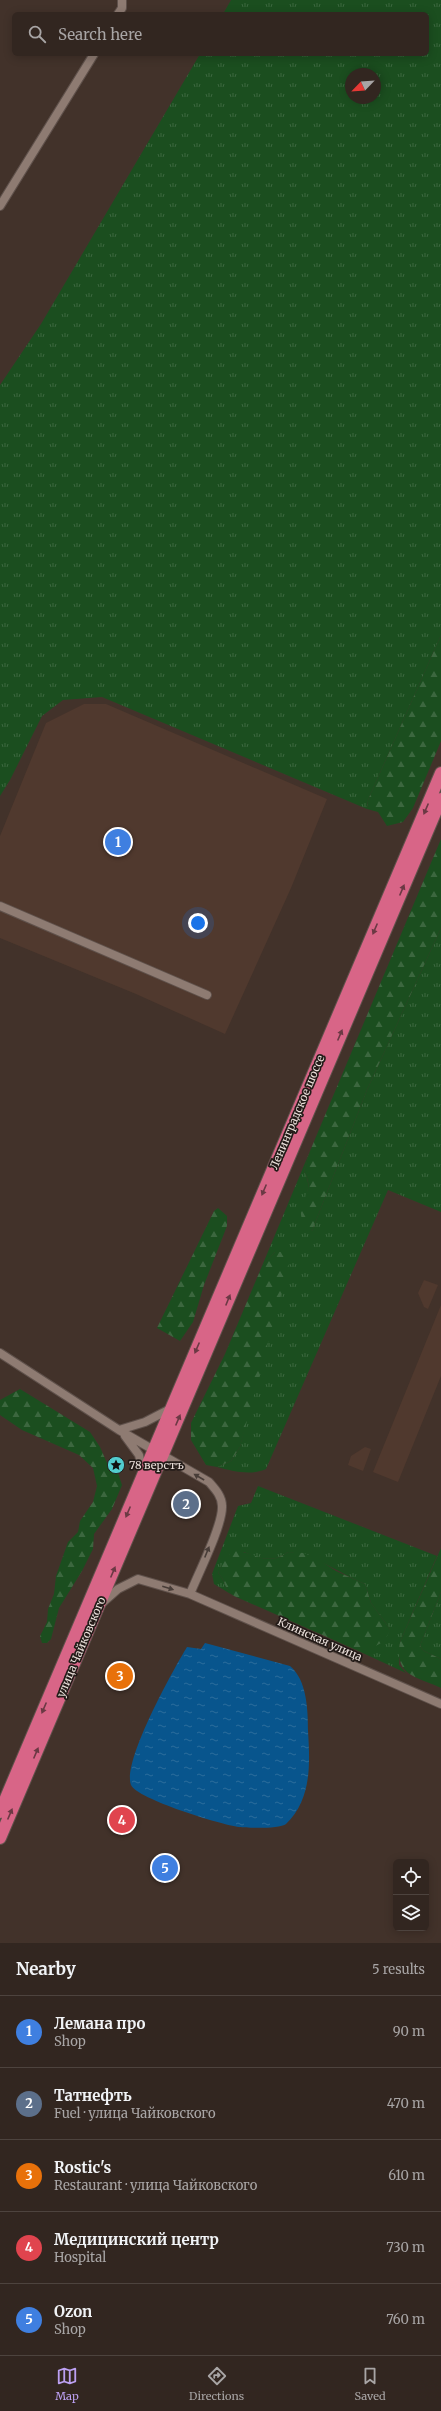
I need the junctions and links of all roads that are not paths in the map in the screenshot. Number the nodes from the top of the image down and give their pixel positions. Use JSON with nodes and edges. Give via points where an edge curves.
{"nodes":[{"id":1,"x":122,"y":0,"type":"edge"},
{"id":2,"x":119,"y":12,"type":"edge"},
{"id":3,"x":93,"y":56,"type":"edge"},
{"id":4,"x":0,"y":206,"type":"edge"},
{"id":5,"x":441,"y":774,"type":"edge"},
{"id":6,"x":441,"y":799,"type":"edge"},
{"id":7,"x":0,"y":906,"type":"edge"},
{"id":8,"x":207,"y":995,"type":"dead end"},
{"id":9,"x":0,"y":1353,"type":"edge"},
{"id":10,"x":172,"y":1407,"type":"junction"},
{"id":11,"x":119,"y":1430,"type":"junction"},
{"id":12,"x":159,"y":1454,"type":"junction"},
{"id":13,"x":144,"y":1476,"type":"junction"},
{"id":14,"x":190,"y":1594,"type":"junction"},
{"id":15,"x":98,"y":1608,"type":"junction"},
{"id":16,"x":441,"y":1704,"type":"edge"},
{"id":17,"x":0,"y":1812,"type":"edge"},
{"id":18,"x":0,"y":1838,"type":"edge"}],
"edges":[{"from":1,"to":2,"type":"street"},
{"from":3,"to":4,"type":"street"},
{"from":5,"to":10,"type":"highway","name":"Ленинградское шоссе","one_way":true},
{"from":12,"to":6,"type":"highway","name":"Ленинградское шоссе","one_way":true},
{"from":7,"to":8,"type":"street"},
{"from":9,"to":11,"type":"street"},
{"from":10,"to":11,"type":"street","via":[[145,1422]]},
{"from":10,"to":12,"type":"highway","name":"Ленинградское шоссе"},
{"from":11,"to":12,"type":"street"},
{"from":11,"to":13,"type":"street","via":[[135,1448]]},
{"from":12,"to":13,"type":"highway","name":"улица Чайковского"},
{"from":14,"to":12,"type":"street","one_way":true,"via":[[219,1522],[222,1506],[218,1493],[209,1482]]},
{"from":15,"to":12,"type":"highway","name":"улица Чайковского","one_way":true},
{"from":13,"to":17,"type":"highway","name":"улица Чайковского","one_way":true},
{"from":15,"to":14,"type":"street","name":"Клинская улица","one_way":true,"via":[[118,1589],[138,1579]]},
{"from":14,"to":16,"type":"street","name":"Клинская улица"},
{"from":18,"to":15,"type":"highway","name":"улица Чайковского","one_way":true}]}
